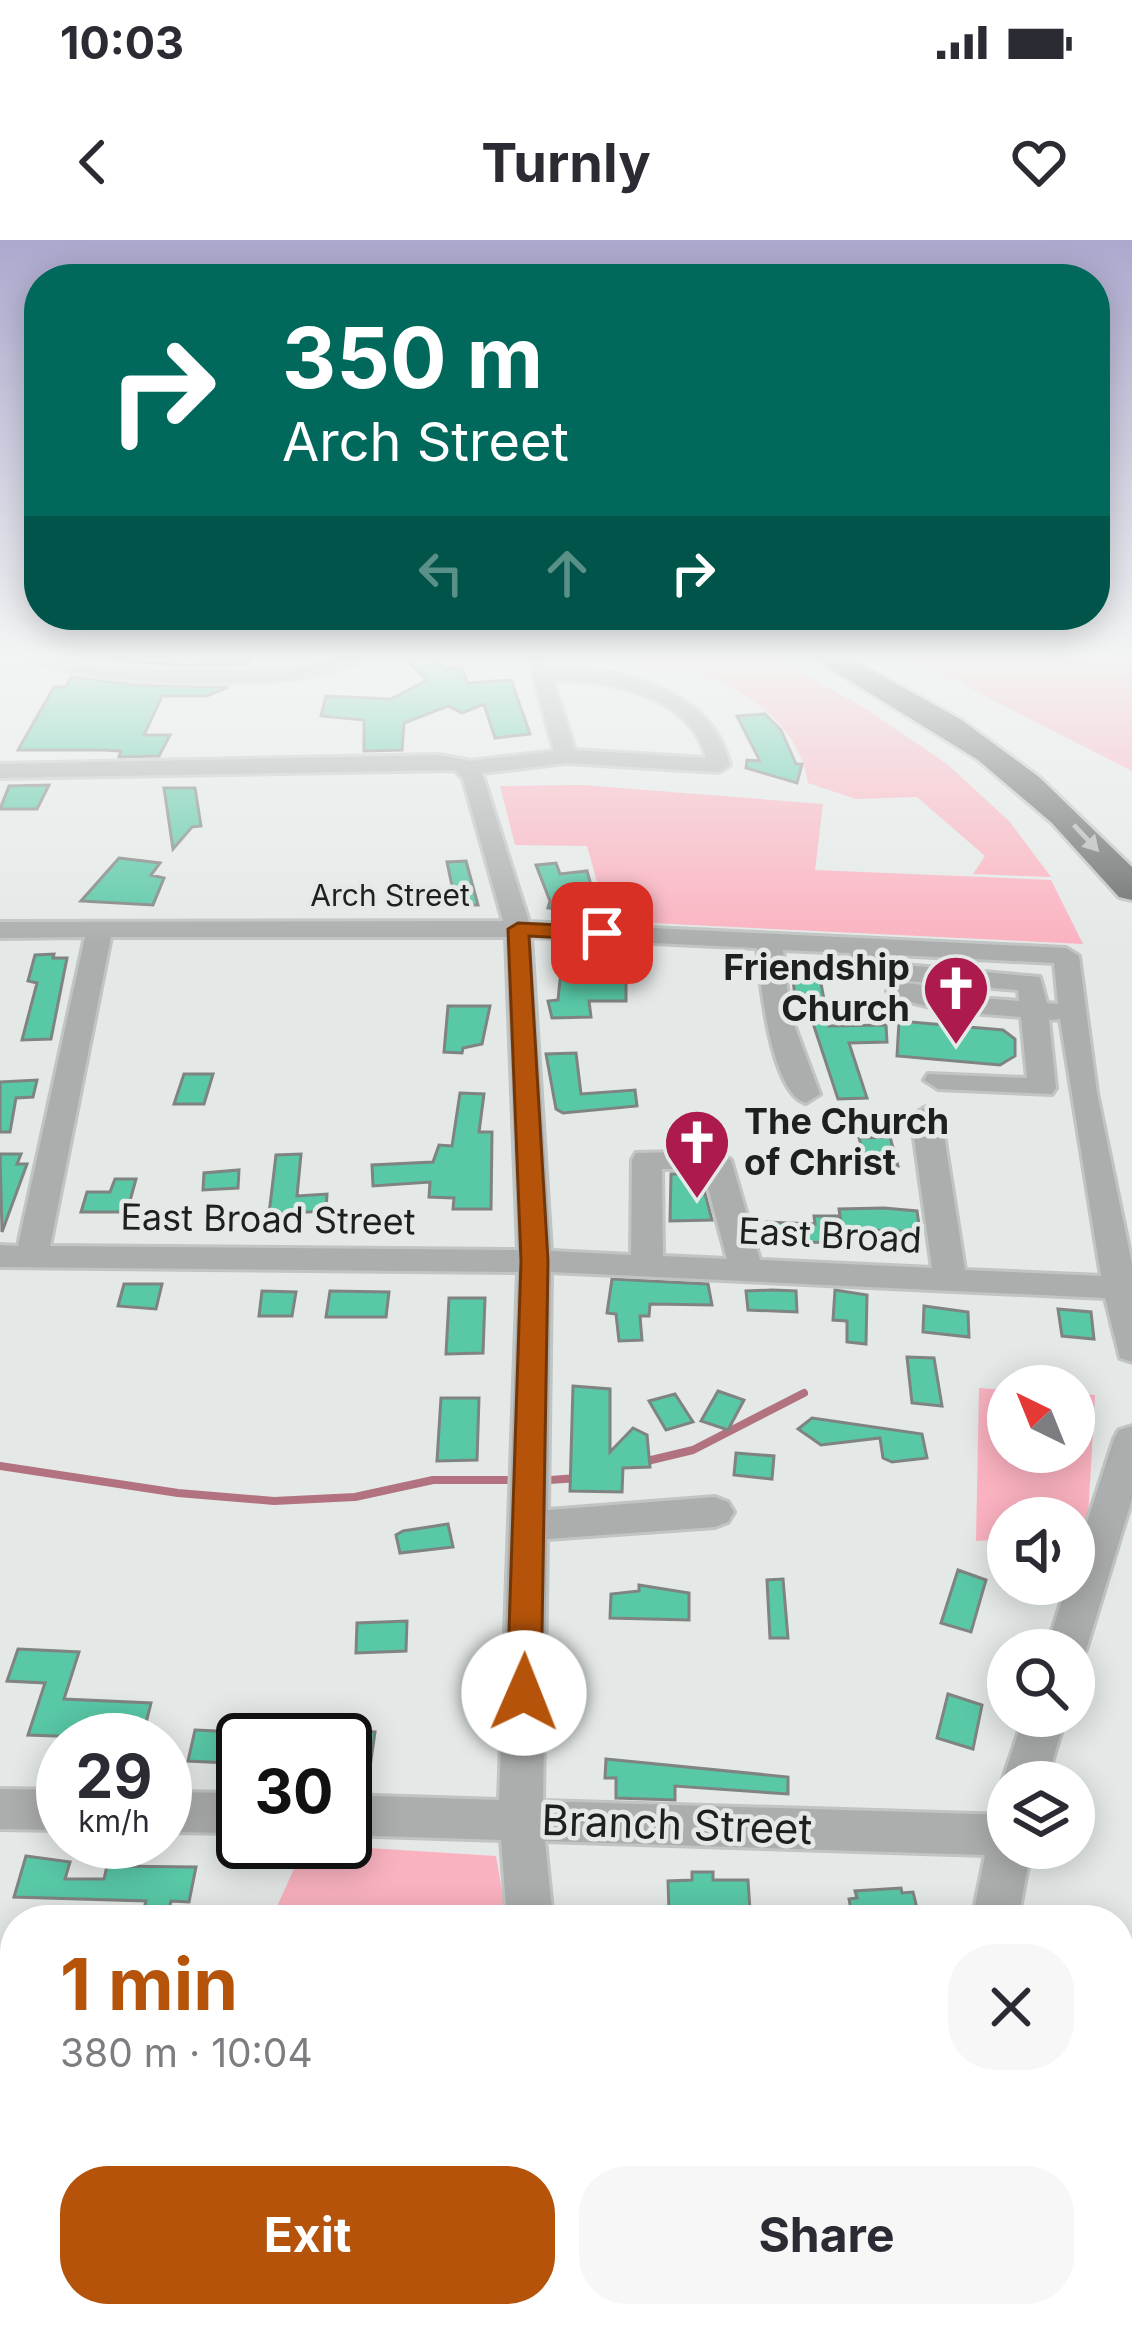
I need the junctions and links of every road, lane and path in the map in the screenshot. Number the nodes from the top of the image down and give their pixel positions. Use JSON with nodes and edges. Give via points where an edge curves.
{"nodes":[{"id":1,"x":564,"y":750,"type":"edge"},
{"id":2,"x":715,"y":750,"type":"edge"},
{"id":3,"x":984,"y":750,"type":"edge"},
{"id":4,"x":1023,"y":750,"type":"edge"},
{"id":5,"x":566,"y":756,"type":"junction"},
{"id":6,"x":0,"y":771,"type":"edge"},
{"id":7,"x":473,"y":779,"type":"junction"},
{"id":8,"x":1108,"y":815,"type":"dead end"},
{"id":9,"x":1132,"y":890,"type":"edge"},
{"id":10,"x":100,"y":928,"type":"junction"},
{"id":11,"x":518,"y":929,"type":"junction"},
{"id":12,"x":0,"y":930,"type":"edge"},
{"id":13,"x":769,"y":941,"type":"junction"},
{"id":14,"x":865,"y":958,"type":"junction"},
{"id":15,"x":1035,"y":1011,"type":"junction"},
{"id":16,"x":1076,"y":1013,"type":"junction"},
{"id":17,"x":938,"y":1080,"type":"dead end"},
{"id":18,"x":1042,"y":1088,"type":"junction"},
{"id":19,"x":1082,"y":1093,"type":"junction"},
{"id":20,"x":806,"y":1094,"type":"dead end"},
{"id":21,"x":926,"y":1116,"type":"dead end"},
{"id":22,"x":16,"y":1256,"type":"edge"},
{"id":23,"x":535,"y":1261,"type":"junction"},
{"id":24,"x":647,"y":1266,"type":"junction"},
{"id":25,"x":746,"y":1270,"type":"junction"},
{"id":26,"x":950,"y":1280,"type":"junction"},
{"id":27,"x":1121,"y":1288,"type":"junction"},
{"id":28,"x":1132,"y":1350,"type":"edge"},
{"id":29,"x":1132,"y":1439,"type":"edge"},
{"id":30,"x":715,"y":1512,"type":"dead end"},
{"id":31,"x":528,"y":1526,"type":"junction"},
{"id":32,"x":1073,"y":1629,"type":"edge"},
{"id":33,"x":0,"y":1808,"type":"edge"},
{"id":34,"x":36,"y":1809,"type":"edge"},
{"id":35,"x":372,"y":1815,"type":"edge"},
{"id":36,"x":521,"y":1818,"type":"junction"},
{"id":37,"x":987,"y":1834,"type":"edge"},
{"id":38,"x":1005,"y":1869,"type":"edge"},
{"id":39,"x":529,"y":1905,"type":"edge"},
{"id":40,"x":998,"y":1905,"type":"edge"}],
"edges":[{"from":1,"to":5,"type":"street"},
{"from":2,"to":5,"type":"street","via":[[719,765]]},
{"from":3,"to":9,"type":"highway","one_way":true,"via":[[1041,791]]},
{"from":4,"to":8,"type":"highway"},
{"from":5,"to":7,"type":"street"},
{"from":6,"to":7,"type":"street","via":[[439,762]]},
{"from":7,"to":11,"type":"street"},
{"from":10,"to":11,"type":"street","name":"Arch Street"},
{"from":10,"to":12,"type":"street","name":"Arch Street"},
{"from":10,"to":22,"type":"street"},
{"from":11,"to":13,"type":"street","name":"Arch Street"},
{"from":11,"to":23,"type":"street"},
{"from":13,"to":14,"type":"street","name":"Arch Street"},
{"from":13,"to":20,"type":"street","via":[[776,1014]]},
{"from":14,"to":15,"type":"street","via":[[1030,983]]},
{"from":14,"to":16,"type":"street","name":"Arch Street","via":[[1066,956]]},
{"from":15,"to":16,"type":"street"},
{"from":15,"to":18,"type":"street"},
{"from":16,"to":19,"type":"street"},
{"from":17,"to":18,"type":"street"},
{"from":18,"to":19,"type":"street"},
{"from":19,"to":27,"type":"street"},
{"from":21,"to":26,"type":"street"},
{"from":22,"to":23,"type":"street","name":"East Broad Street"},
{"from":23,"to":24,"type":"street","name":"East Broad"},
{"from":23,"to":31,"type":"street"},
{"from":24,"to":25,"type":"street","name":"East Broad"},
{"from":24,"to":25,"type":"street","via":[[646,1160],[716,1160]]},
{"from":25,"to":26,"type":"street","name":"East Broad"},
{"from":26,"to":27,"type":"street","name":"East Broad"},
{"from":27,"to":28,"type":"street"},
{"from":29,"to":32,"type":"street"},
{"from":30,"to":31,"type":"street"},
{"from":31,"to":36,"type":"street"},
{"from":33,"to":34,"type":"street"},
{"from":35,"to":36,"type":"street","name":"Branch Street"},
{"from":36,"to":37,"type":"street","name":"Branch Street"},
{"from":36,"to":39,"type":"street"},
{"from":38,"to":40,"type":"street"}]}
